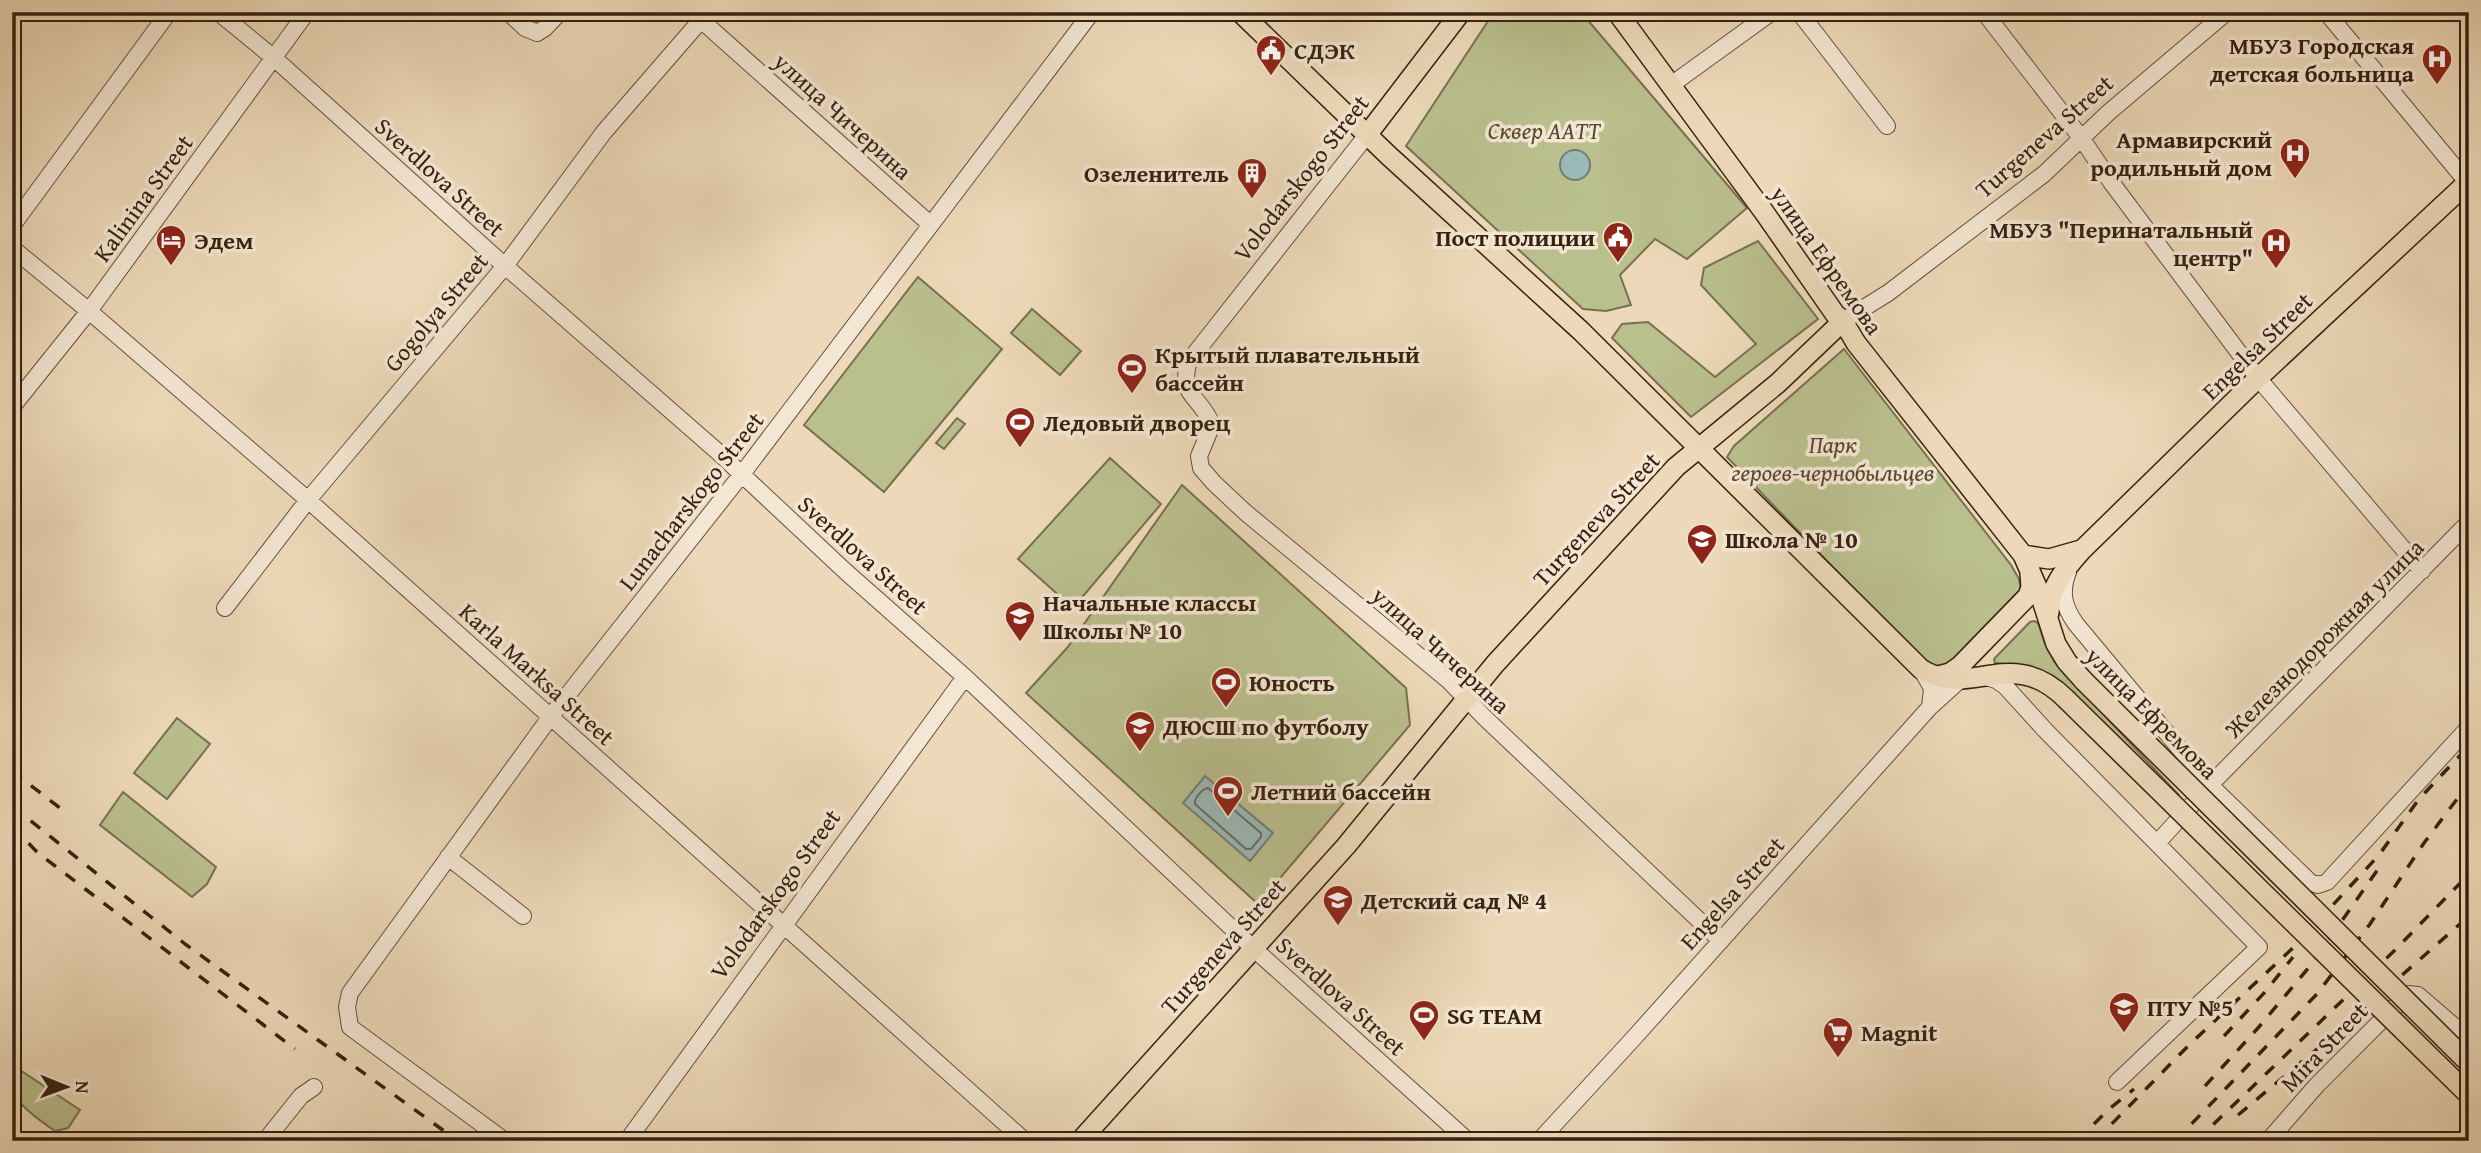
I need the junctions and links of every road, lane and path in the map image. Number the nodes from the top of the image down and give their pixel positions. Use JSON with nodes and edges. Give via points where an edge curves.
{"nodes":[{"id":1,"x":169,"y":12,"type":"edge"},
{"id":2,"x":218,"y":12,"type":"edge"},
{"id":3,"x":307,"y":12,"type":"edge"},
{"id":4,"x":508,"y":12,"type":"edge"},
{"id":5,"x":560,"y":12,"type":"edge"},
{"id":6,"x":1091,"y":12,"type":"edge"},
{"id":7,"x":1240,"y":12,"type":"edge"},
{"id":8,"x":1461,"y":12,"type":"edge"},
{"id":9,"x":1616,"y":12,"type":"edge"},
{"id":10,"x":1772,"y":12,"type":"edge"},
{"id":11,"x":1799,"y":12,"type":"edge"},
{"id":12,"x":1984,"y":12,"type":"edge"},
{"id":13,"x":2227,"y":12,"type":"edge"},
{"id":14,"x":2326,"y":12,"type":"edge"},
{"id":15,"x":700,"y":15,"type":"edge"},
{"id":16,"x":274,"y":58,"type":"junction"},
{"id":17,"x":1671,"y":85,"type":"junction"},
{"id":18,"x":1887,"y":126,"type":"dead end"},
{"id":19,"x":1367,"y":135,"type":"junction"},
{"id":20,"x":2082,"y":139,"type":"junction"},
{"id":21,"x":2468,"y":181,"type":"edge"},
{"id":22,"x":931,"y":225,"type":"junction"},
{"id":23,"x":12,"y":226,"type":"edge"},
{"id":24,"x":12,"y":248,"type":"edge"},
{"id":25,"x":505,"y":266,"type":"junction"},
{"id":26,"x":89,"y":311,"type":"junction"},
{"id":27,"x":1843,"y":321,"type":"junction"},
{"id":28,"x":1184,"y":377,"type":"joint"},
{"id":29,"x":2258,"y":378,"type":"junction"},
{"id":30,"x":12,"y":407,"type":"edge"},
{"id":31,"x":1699,"y":447,"type":"junction"},
{"id":32,"x":742,"y":474,"type":"junction"},
{"id":33,"x":308,"y":500,"type":"junction"},
{"id":34,"x":2469,"y":522,"type":"edge"},
{"id":35,"x":2082,"y":550,"type":"junction"},
{"id":36,"x":2024,"y":557,"type":"junction"},
{"id":37,"x":2422,"y":572,"type":"junction"},
{"id":38,"x":225,"y":608,"type":"dead end"},
{"id":39,"x":2049,"y":623,"type":"junction"},
{"id":40,"x":1927,"y":673,"type":"junction"},
{"id":41,"x":965,"y":677,"type":"junction"},
{"id":42,"x":1970,"y":677,"type":"junction"},
{"id":43,"x":1466,"y":700,"type":"junction"},
{"id":44,"x":1930,"y":707,"type":"junction"},
{"id":45,"x":551,"y":716,"type":"junction"},
{"id":46,"x":2032,"y":716,"type":"junction"},
{"id":47,"x":2469,"y":727,"type":"edge"},
{"id":48,"x":2210,"y":785,"type":"junction"},
{"id":49,"x":2158,"y":842,"type":"junction"},
{"id":50,"x":448,"y":857,"type":"junction"},
{"id":51,"x":523,"y":916,"type":"dead end"},
{"id":52,"x":782,"y":925,"type":"junction"},
{"id":53,"x":1721,"y":941,"type":"junction"},
{"id":54,"x":1253,"y":948,"type":"junction"},
{"id":55,"x":2469,"y":1038,"type":"edge"},
{"id":56,"x":2469,"y":1063,"type":"edge"},
{"id":57,"x":2116,"y":1082,"type":"dead end"},
{"id":58,"x":314,"y":1087,"type":"dead end"},
{"id":59,"x":2469,"y":1095,"type":"edge"},
{"id":60,"x":265,"y":1141,"type":"edge"},
{"id":61,"x":505,"y":1141,"type":"edge"},
{"id":62,"x":627,"y":1141,"type":"edge"},
{"id":63,"x":1024,"y":1141,"type":"edge"},
{"id":64,"x":1080,"y":1141,"type":"edge"},
{"id":65,"x":1468,"y":1141,"type":"edge"},
{"id":66,"x":1539,"y":1141,"type":"edge"},
{"id":67,"x":2268,"y":1141,"type":"edge"}],
"edges":[{"from":1,"to":23,"type":"street"},
{"from":2,"to":16,"type":"street","name":"Sverdlova Street"},
{"from":3,"to":16,"type":"street","name":"Kalinina Street"},
{"from":4,"to":5,"type":"street","via":[[525,29],[537,33]]},
{"from":6,"to":22,"type":"street","name":"Lunacharskogo Street"},
{"from":7,"to":19,"type":"main road"},
{"from":8,"to":19,"type":"main road","name":"Volodarskogo Street"},
{"from":9,"to":17,"type":"main road","name":"улица Ефремова"},
{"from":10,"to":17,"type":"street"},
{"from":11,"to":18,"type":"street"},
{"from":12,"to":20,"type":"street"},
{"from":13,"to":20,"type":"street","name":"Turgeneva Street"},
{"from":14,"to":21,"type":"street"},
{"from":15,"to":22,"type":"street","name":"улица Чичерина"},
{"from":15,"to":25,"type":"street","name":"Gogolya Street","via":[[604,132]]},
{"from":16,"to":25,"type":"street","name":"Sverdlova Street"},
{"from":16,"to":26,"type":"street","name":"Kalinina Street"},
{"from":17,"to":27,"type":"main road","name":"улица Ефремова"},
{"from":19,"to":28,"type":"street","name":"Volodarskogo Street","via":[[1189,361]]},
{"from":19,"to":31,"type":"main road","via":[[1581,331]]},
{"from":20,"to":27,"type":"street","name":"Turgeneva Street","via":[[2044,174],[1888,293]]},
{"from":20,"to":29,"type":"street"},
{"from":21,"to":29,"type":"main road","name":"Engelsa Street"},
{"from":22,"to":32,"type":"street","name":"Lunacharskogo Street"},
{"from":24,"to":26,"type":"street","name":"Karla Marksa Street"},
{"from":25,"to":32,"type":"street","name":"Sverdlova Street"},
{"from":25,"to":33,"type":"street","name":"Gogolya Street"},
{"from":26,"to":30,"type":"street","name":"Kalinina Street"},
{"from":26,"to":33,"type":"street","name":"Karla Marksa Street"},
{"from":27,"to":31,"type":"main road","name":"Turgeneva Street","via":[[1778,383]]},
{"from":27,"to":36,"type":"main road","name":"улица Ефремова"},
{"from":28,"to":43,"type":"street","name":"улица Чичерина","via":[[1212,425],[1199,456],[1201,468],[1214,483]]},
{"from":29,"to":35,"type":"main road","name":"Engelsa Street"},
{"from":29,"to":37,"type":"street"},
{"from":31,"to":40,"type":"main road"},
{"from":31,"to":43,"type":"main road","name":"Turgeneva Street"},
{"from":32,"to":41,"type":"street","name":"Sverdlova Street"},
{"from":32,"to":45,"type":"street","name":"Lunacharskogo Street"},
{"from":33,"to":38,"type":"street","name":"Gogolya Street"},
{"from":33,"to":45,"type":"street","name":"Karla Marksa Street"},
{"from":34,"to":37,"type":"street","name":"Железнодорожная улица"},
{"from":35,"to":36,"type":"main road","via":[[2049,559]]},
{"from":35,"to":39,"type":"main road","name":"Engelsa Street","via":[[2055,584]]},
{"from":35,"to":48,"type":"street","name":"улица Ефремова","via":[[2064,584],[2067,611]]},
{"from":36,"to":39,"type":"main road","name":"улица Ефремова"},
{"from":36,"to":40,"type":"main road","via":[[2031,577],[2028,596],[1960,666],[1950,673]]},
{"from":37,"to":48,"type":"street","name":"Железнодорожная улица"},
{"from":39,"to":56,"type":"main road","name":"улица Ефремова","bridge":true,"via":[[2062,655],[2084,681]]},
{"from":40,"to":42,"type":"main road","name":"улица Ефремова","via":[[1945,679]]},
{"from":40,"to":44,"type":"street","via":[[1932,688]]},
{"from":41,"to":52,"type":"street","name":"Volodarskogo Street"},
{"from":41,"to":54,"type":"street","name":"Sverdlova Street"},
{"from":42,"to":44,"type":"street","name":"Engelsa Street"},
{"from":42,"to":46,"type":"street","name":"улица Ефремова","via":[[1989,677],[2002,683]]},
{"from":42,"to":59,"type":"main road","name":"улица Ефремова","bridge":true,"via":[[2031,676],[2066,699]]},
{"from":43,"to":53,"type":"street","name":"улица Чичерина"},
{"from":43,"to":54,"type":"main road","name":"Turgeneva Street","via":[[1346,846]]},
{"from":44,"to":46,"type":"street","via":[[1964,688],[1986,684]]},
{"from":44,"to":53,"type":"street","name":"Engelsa Street"},
{"from":45,"to":50,"type":"street","name":"Lunacharskogo Street"},
{"from":45,"to":52,"type":"street","name":"Karla Marksa Street"},
{"from":46,"to":49,"type":"street","name":"улица Ефремова"},
{"from":47,"to":48,"type":"street","name":"улица Ефремова","via":[[2327,882],[2318,885],[2304,879]]},
{"from":48,"to":49,"type":"street","name":"Железнодорожная улица"},
{"from":49,"to":57,"type":"street","name":"улица Ефремова","via":[[2259,947]]},
{"from":50,"to":51,"type":"street"},
{"from":50,"to":61,"type":"street","name":"Lunacharskogo Street","via":[[350,993],[350,1027]]},
{"from":52,"to":62,"type":"street","name":"Volodarskogo Street"},
{"from":52,"to":63,"type":"street","name":"Karla Marksa Street"},
{"from":53,"to":66,"type":"street","name":"Engelsa Street"},
{"from":54,"to":64,"type":"main road","name":"Turgeneva Street"},
{"from":54,"to":65,"type":"street","name":"Sverdlova Street"},
{"from":55,"to":67,"type":"street","name":"Mira Street","via":[[2418,995],[2404,996]]},
{"from":58,"to":60,"type":"street","via":[[301,1096]]}]}
